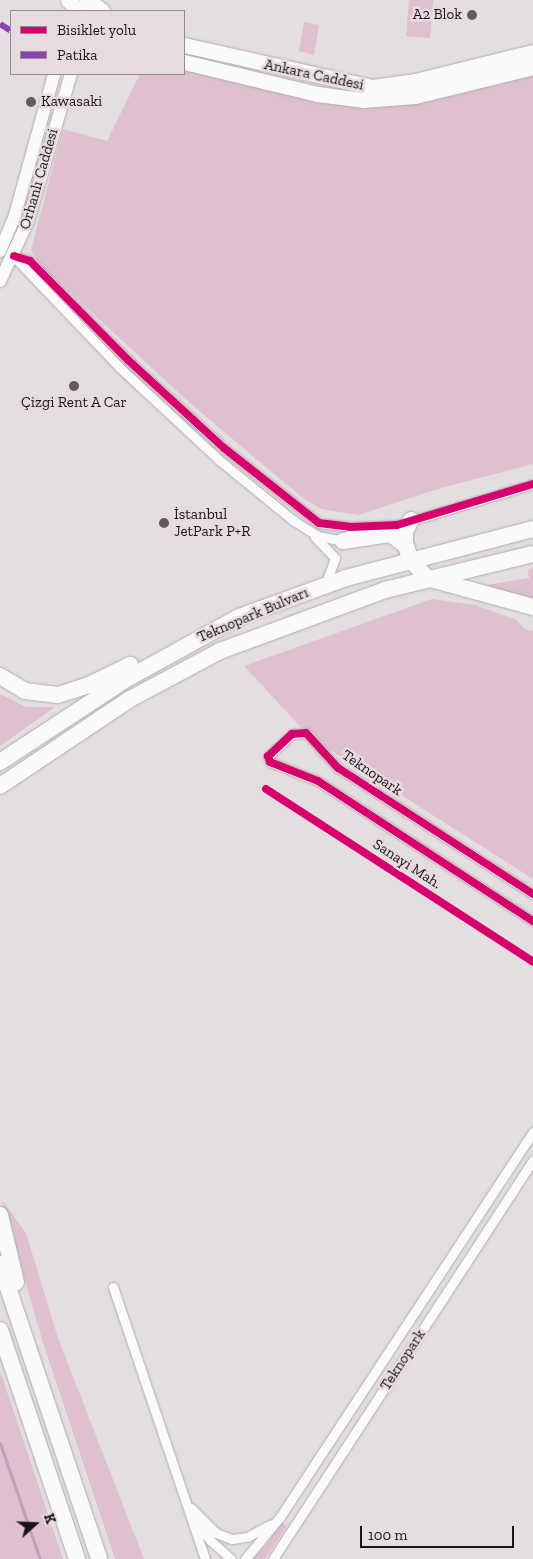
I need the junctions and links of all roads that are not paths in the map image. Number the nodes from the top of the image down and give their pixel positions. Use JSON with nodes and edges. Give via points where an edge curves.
{"nodes":[{"id":1,"x":68,"y":0,"type":"edge"},
{"id":2,"x":87,"y":0,"type":"edge"},
{"id":3,"x":79,"y":10,"type":"edge"},
{"id":4,"x":100,"y":10,"type":"edge"},
{"id":5,"x":185,"y":45,"type":"edge"},
{"id":6,"x":533,"y":52,"type":"edge"},
{"id":7,"x":185,"y":62,"type":"edge"},
{"id":8,"x":533,"y":67,"type":"edge"},
{"id":9,"x":54,"y":75,"type":"edge"},
{"id":10,"x":71,"y":75,"type":"edge"},
{"id":11,"x":1,"y":244,"type":"edge"},
{"id":12,"x":14,"y":256,"type":"junction"},
{"id":13,"x":0,"y":281,"type":"edge"},
{"id":14,"x":128,"y":360,"type":"junction"},
{"id":15,"x":119,"y":367,"type":"junction"},
{"id":16,"x":224,"y":448,"type":"junction"},
{"id":17,"x":218,"y":460,"type":"junction"},
{"id":18,"x":533,"y":484,"type":"edge"},
{"id":19,"x":411,"y":520,"type":"junction"},
{"id":20,"x":305,"y":528,"type":"junction"},
{"id":21,"x":533,"y":529,"type":"edge"},
{"id":22,"x":342,"y":541,"type":"joint"},
{"id":23,"x":408,"y":553,"type":"junction"},
{"id":24,"x":533,"y":554,"type":"edge"},
{"id":25,"x":427,"y":578,"type":"junction"},
{"id":26,"x":325,"y":585,"type":"junction"},
{"id":27,"x":533,"y":606,"type":"edge"},
{"id":28,"x":194,"y":639,"type":"junction"},
{"id":29,"x":0,"y":676,"type":"edge"},
{"id":30,"x":48,"y":753,"type":"junction"},
{"id":31,"x":0,"y":762,"type":"edge"},
{"id":32,"x":0,"y":786,"type":"edge"},
{"id":33,"x":0,"y":794,"type":"edge"},
{"id":34,"x":533,"y":894,"type":"edge"},
{"id":35,"x":533,"y":921,"type":"edge"},
{"id":36,"x":533,"y":1132,"type":"edge"},
{"id":37,"x":533,"y":1160,"type":"edge"},
{"id":38,"x":0,"y":1215,"type":"edge"},
{"id":39,"x":0,"y":1264,"type":"edge"},
{"id":40,"x":112,"y":1287,"type":"dead end"},
{"id":41,"x":0,"y":1330,"type":"edge"},
{"id":42,"x":0,"y":1337,"type":"edge"},
{"id":43,"x":29,"y":1348,"type":"junction"},
{"id":44,"x":12,"y":1366,"type":"junction"},
{"id":45,"x":186,"y":1500,"type":"junction"},
{"id":46,"x":280,"y":1517,"type":"junction"},
{"id":47,"x":77,"y":1559,"type":"edge"},
{"id":48,"x":99,"y":1559,"type":"edge"},
{"id":49,"x":205,"y":1559,"type":"edge"},
{"id":50,"x":231,"y":1559,"type":"edge"},
{"id":51,"x":246,"y":1559,"type":"edge"},
{"id":52,"x":273,"y":1559,"type":"edge"}],
"edges":[{"from":1,"to":3,"type":"main road"},
{"from":2,"to":4,"type":"main road"},
{"from":5,"to":6,"type":"main road","name":"Ankara Caddesi","via":[[372,87],[415,81]]},
{"from":7,"to":8,"type":"main road","name":"Ankara Caddesi","via":[[317,94],[363,100],[415,96]]},
{"from":9,"to":11,"type":"street","name":"Orhanlı Caddesi"},
{"from":10,"to":12,"type":"street","name":"Orhanlı Caddesi","via":[[28,221]]},
{"from":11,"to":12,"type":"street"},
{"from":12,"to":13,"type":"street","name":"Orhanlı Caddesi"},
{"from":12,"to":14,"type":"street","via":[[30,261]]},
{"from":12,"to":15,"type":"street"},
{"from":14,"to":15,"type":"street"},
{"from":14,"to":16,"type":"street"},
{"from":15,"to":17,"type":"street"},
{"from":16,"to":17,"type":"street"},
{"from":16,"to":19,"type":"street","via":[[319,523],[350,527],[397,525]]},
{"from":17,"to":20,"type":"street"},
{"from":18,"to":19,"type":"street"},
{"from":19,"to":23,"type":"highway","via":[[405,531]]},
{"from":20,"to":22,"type":"street","via":[[318,536]]},
{"from":20,"to":26,"type":"street","via":[[335,558]]},
{"from":21,"to":23,"type":"highway","name":"Teknopark Bulvarı"},
{"from":22,"to":23,"type":"highway","via":[[392,534]]},
{"from":23,"to":25,"type":"highway"},
{"from":23,"to":26,"type":"highway","name":"Teknopark Bulvarı"},
{"from":24,"to":25,"type":"highway","name":"Teknopark Bulvarı"},
{"from":25,"to":27,"type":"highway"},
{"from":25,"to":30,"type":"highway","name":"Teknopark Bulvarı","via":[[321,612],[220,652],[130,699]]},
{"from":26,"to":28,"type":"highway","name":"Teknopark Bulvarı","via":[[255,611]]},
{"from":28,"to":29,"type":"highway","via":[[163,649],[89,685],[58,695],[25,691]]},
{"from":28,"to":31,"type":"highway","name":"Teknopark Bulvarı","via":[[83,705]]},
{"from":30,"to":32,"type":"highway","name":"Teknopark Bulvarı"},
{"from":30,"to":33,"type":"highway"},
{"from":34,"to":35,"type":"street","name":"Teknopark","via":[[338,768],[306,732],[292,734],[268,756],[270,762],[318,781]]},
{"from":36,"to":46,"type":"street","name":"Teknopark"},
{"from":37,"to":52,"type":"street","name":"Teknopark"},
{"from":38,"to":43,"type":"highway"},
{"from":39,"to":43,"type":"highway"},
{"from":40,"to":45,"type":"street","name":"Teknopark"},
{"from":41,"to":44,"type":"highway"},
{"from":42,"to":44,"type":"highway"},
{"from":43,"to":48,"type":"highway"},
{"from":44,"to":47,"type":"highway"},
{"from":45,"to":46,"type":"street","name":"Teknopark","via":[[209,1527],[232,1539],[261,1532]]},
{"from":45,"to":49,"type":"street","name":"Teknopark"},
{"from":45,"to":50,"type":"street","name":"Teknopark","via":[[200,1527]]},
{"from":46,"to":51,"type":"street","name":"Teknopark"}]}
